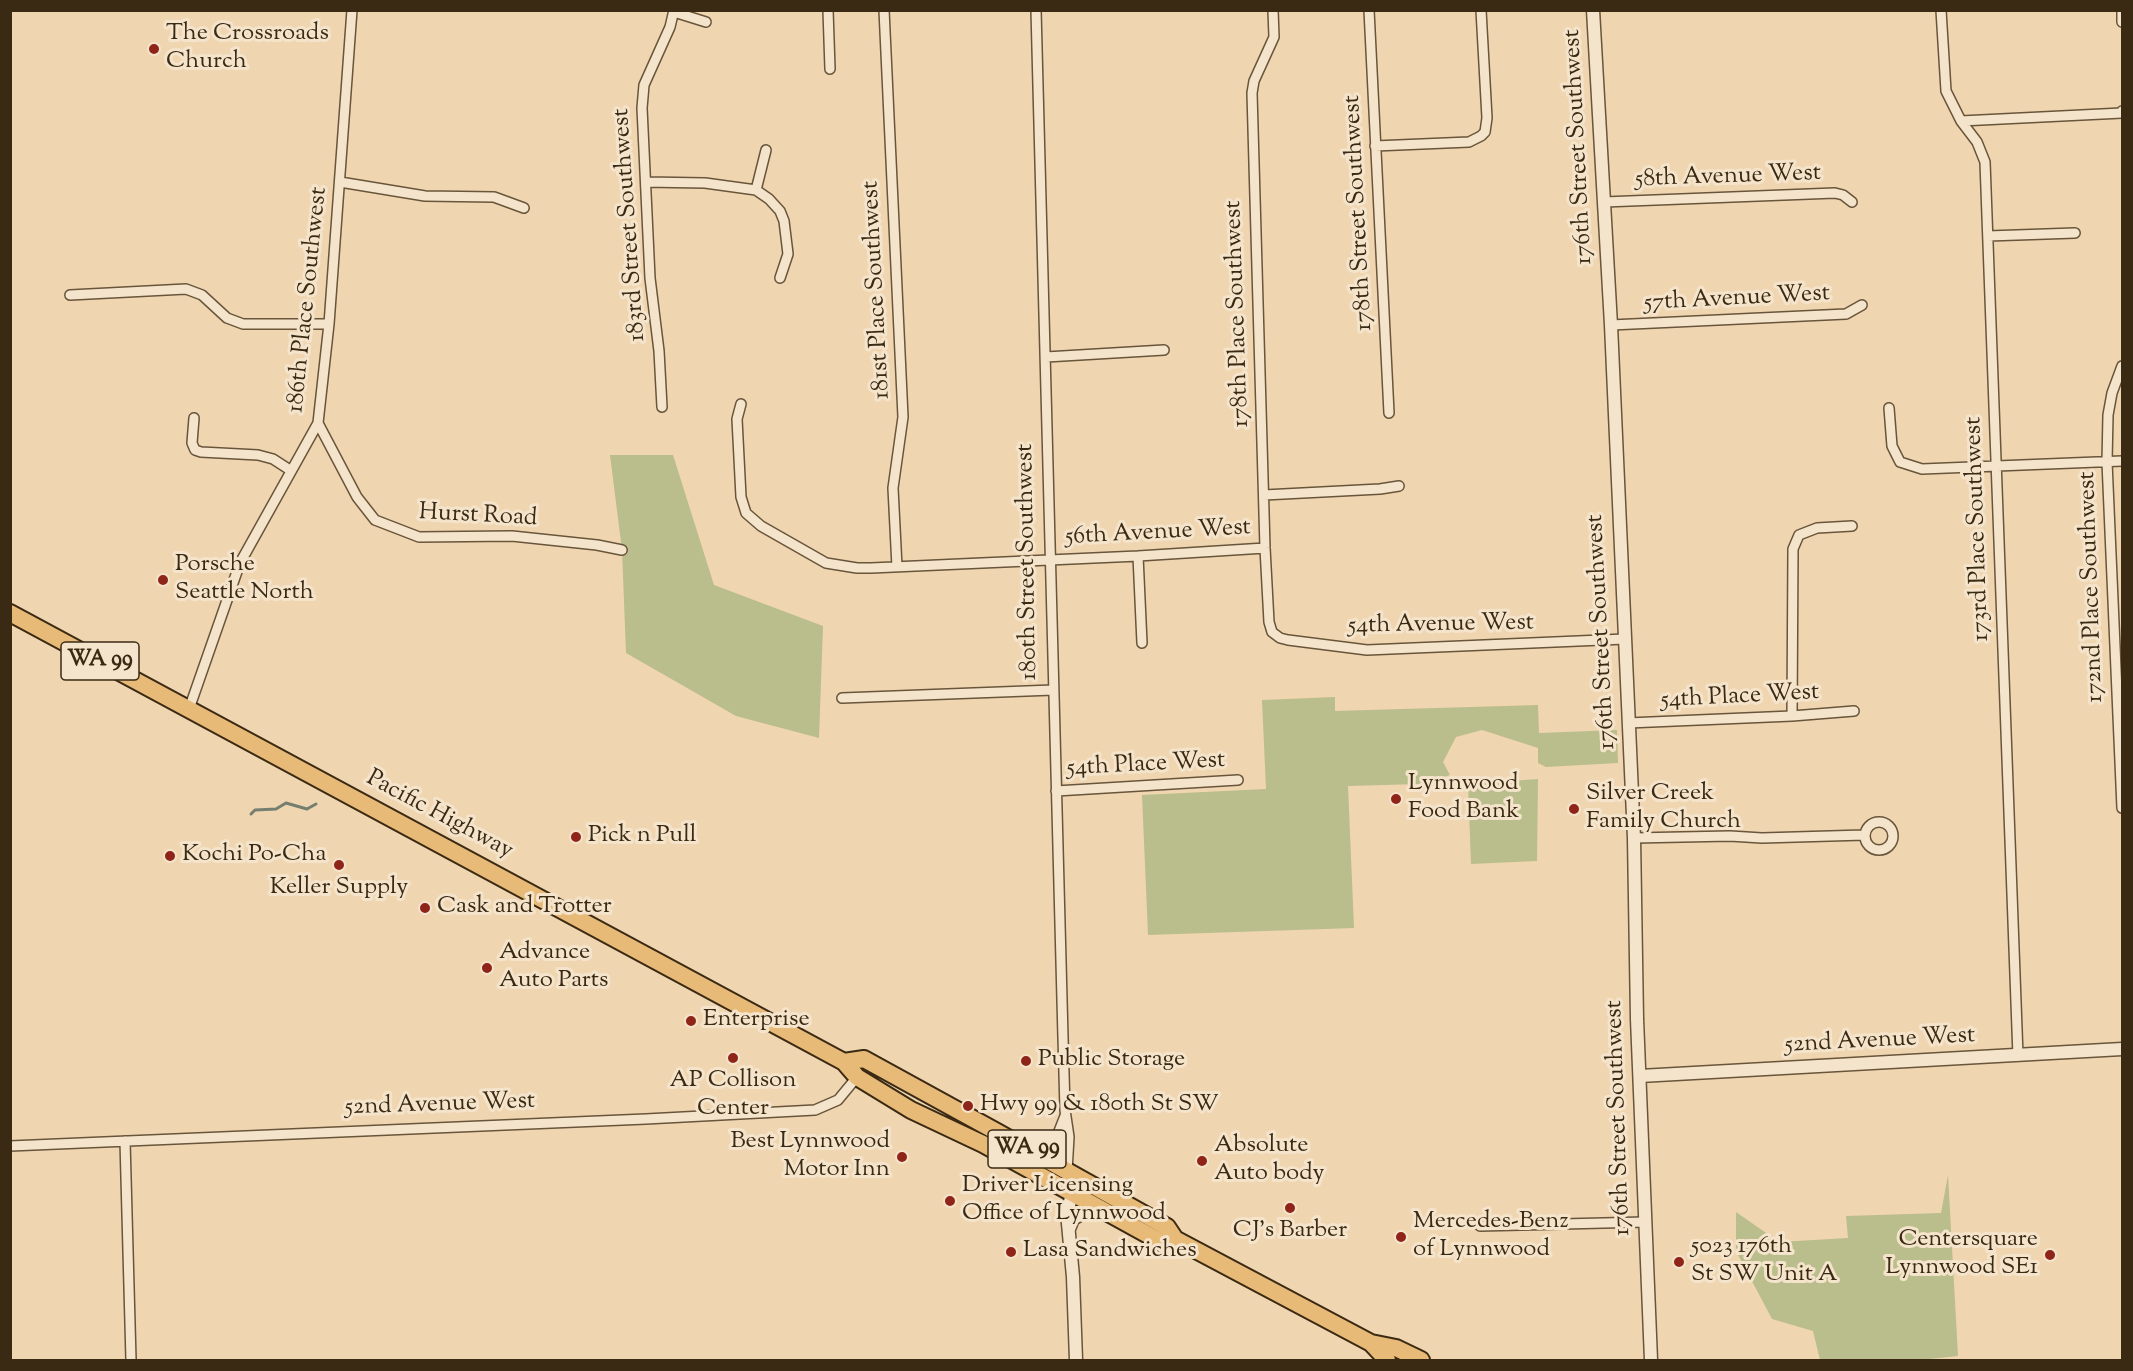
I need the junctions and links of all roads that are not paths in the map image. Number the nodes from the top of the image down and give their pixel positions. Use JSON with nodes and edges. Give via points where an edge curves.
{"nodes":[{"id":1,"x":352,"y":10,"type":"edge"},
{"id":2,"x":828,"y":10,"type":"edge"},
{"id":3,"x":884,"y":10,"type":"edge"},
{"id":4,"x":1036,"y":10,"type":"edge"},
{"id":5,"x":1273,"y":10,"type":"edge"},
{"id":6,"x":1369,"y":10,"type":"edge"},
{"id":7,"x":1481,"y":10,"type":"edge"},
{"id":8,"x":1593,"y":10,"type":"edge"},
{"id":9,"x":1941,"y":10,"type":"edge"},
{"id":10,"x":2122,"y":10,"type":"edge"},
{"id":11,"x":674,"y":11,"type":"edge"},
{"id":12,"x":706,"y":22,"type":"dead end"},
{"id":13,"x":2122,"y":22,"type":"edge"},
{"id":14,"x":830,"y":69,"type":"dead end"},
{"id":15,"x":2122,"y":112,"type":"edge"},
{"id":16,"x":1961,"y":121,"type":"junction"},
{"id":17,"x":1375,"y":146,"type":"junction"},
{"id":18,"x":766,"y":150,"type":"dead end"},
{"id":19,"x":340,"y":182,"type":"junction"},
{"id":20,"x":646,"y":182,"type":"junction"},
{"id":21,"x":756,"y":190,"type":"junction"},
{"id":22,"x":1604,"y":202,"type":"junction"},
{"id":23,"x":1852,"y":202,"type":"dead end"},
{"id":24,"x":524,"y":208,"type":"dead end"},
{"id":25,"x":2075,"y":233,"type":"dead end"},
{"id":26,"x":1988,"y":236,"type":"junction"},
{"id":27,"x":780,"y":278,"type":"dead end"},
{"id":28,"x":70,"y":295,"type":"dead end"},
{"id":29,"x":1862,"y":305,"type":"dead end"},
{"id":30,"x":329,"y":324,"type":"junction"},
{"id":31,"x":1611,"y":325,"type":"junction"},
{"id":32,"x":1164,"y":350,"type":"dead end"},
{"id":33,"x":1046,"y":357,"type":"junction"},
{"id":34,"x":2122,"y":366,"type":"edge"},
{"id":35,"x":741,"y":404,"type":"dead end"},
{"id":36,"x":662,"y":407,"type":"dead end"},
{"id":37,"x":1890,"y":408,"type":"dead end"},
{"id":38,"x":1389,"y":413,"type":"dead end"},
{"id":39,"x":194,"y":418,"type":"dead end"},
{"id":40,"x":318,"y":423,"type":"junction"},
{"id":41,"x":2122,"y":461,"type":"edge"},
{"id":42,"x":2107,"y":462,"type":"junction"},
{"id":43,"x":1996,"y":466,"type":"junction"},
{"id":44,"x":290,"y":470,"type":"junction"},
{"id":45,"x":1399,"y":486,"type":"dead end"},
{"id":46,"x":1264,"y":495,"type":"junction"},
{"id":47,"x":1852,"y":526,"type":"dead end"},
{"id":48,"x":1265,"y":548,"type":"junction"},
{"id":49,"x":622,"y":550,"type":"dead end"},
{"id":50,"x":1138,"y":556,"type":"junction"},
{"id":51,"x":1052,"y":559,"type":"junction"},
{"id":52,"x":897,"y":567,"type":"junction"},
{"id":53,"x":10,"y":613,"type":"edge"},
{"id":54,"x":1269,"y":621,"type":"joint"},
{"id":55,"x":1625,"y":639,"type":"junction"},
{"id":56,"x":1142,"y":643,"type":"dead end"},
{"id":57,"x":1053,"y":690,"type":"junction"},
{"id":58,"x":842,"y":698,"type":"dead end"},
{"id":59,"x":189,"y":709,"type":"junction"},
{"id":60,"x":1854,"y":711,"type":"dead end"},
{"id":61,"x":1792,"y":716,"type":"junction"},
{"id":62,"x":1628,"y":723,"type":"junction"},
{"id":63,"x":1238,"y":780,"type":"dead end"},
{"id":64,"x":1056,"y":791,"type":"junction"},
{"id":65,"x":2122,"y":808,"type":"edge"},
{"id":66,"x":1864,"y":834,"type":"dead end"},
{"id":67,"x":1634,"y":838,"type":"junction"},
{"id":68,"x":2122,"y":1050,"type":"edge"},
{"id":69,"x":2019,"y":1056,"type":"junction"},
{"id":70,"x":844,"y":1062,"type":"junction"},
{"id":71,"x":894,"y":1076,"type":"junction"},
{"id":72,"x":1640,"y":1076,"type":"junction"},
{"id":73,"x":857,"y":1077,"type":"junction"},
{"id":74,"x":1066,"y":1114,"type":"junction"},
{"id":75,"x":125,"y":1142,"type":"junction"},
{"id":76,"x":10,"y":1146,"type":"edge"},
{"id":77,"x":992,"y":1149,"type":"junction"},
{"id":78,"x":1035,"y":1153,"type":"junction"},
{"id":79,"x":1067,"y":1171,"type":"junction"},
{"id":80,"x":1072,"y":1194,"type":"junction"},
{"id":81,"x":1119,"y":1200,"type":"junction"},
{"id":82,"x":1094,"y":1206,"type":"junction"},
{"id":83,"x":1646,"y":1222,"type":"junction"},
{"id":84,"x":1480,"y":1226,"type":"dead end"},
{"id":85,"x":1069,"y":1229,"type":"junction"},
{"id":86,"x":1175,"y":1239,"type":"junction"},
{"id":87,"x":1371,"y":1344,"type":"junction"},
{"id":88,"x":132,"y":1360,"type":"edge"},
{"id":89,"x":1076,"y":1360,"type":"edge"},
{"id":90,"x":1388,"y":1360,"type":"edge"},
{"id":91,"x":1421,"y":1360,"type":"edge"},
{"id":92,"x":1651,"y":1360,"type":"edge"}],
"edges":[{"from":1,"to":19,"type":"street","name":"186th Place Southwest"},
{"from":2,"to":14,"type":"street"},
{"from":3,"to":52,"type":"street","name":"181st Place Southwest","via":[[903,417],[893,488]]},
{"from":4,"to":33,"type":"street","name":"180th Street Southwest"},
{"from":5,"to":46,"type":"street","name":"178th Place Southwest","via":[[1274,37],[1252,93]]},
{"from":6,"to":17,"type":"street","name":"178th Street Southwest"},
{"from":7,"to":17,"type":"street","via":[[1485,132],[1469,142]]},
{"from":8,"to":22,"type":"street","name":"176th Street Southwest"},
{"from":9,"to":16,"type":"street","name":"173rd Place Southwest","via":[[1946,91]]},
{"from":10,"to":13,"type":"street"},
{"from":11,"to":12,"type":"street"},
{"from":11,"to":20,"type":"street","name":"183rd Street Southwest","via":[[644,85]]},
{"from":15,"to":16,"type":"street"},
{"from":16,"to":26,"type":"street","name":"173rd Place Southwest","via":[[1977,142],[1985,162]]},
{"from":17,"to":38,"type":"street","name":"178th Street Southwest"},
{"from":18,"to":21,"type":"street"},
{"from":19,"to":24,"type":"street","via":[[425,196],[494,197]]},
{"from":19,"to":30,"type":"street","name":"186th Place Southwest"},
{"from":20,"to":21,"type":"street","via":[[705,183]]},
{"from":20,"to":36,"type":"street","name":"183rd Street Southwest"},
{"from":21,"to":27,"type":"street","via":[[780,211],[784,221],[788,254]]},
{"from":22,"to":23,"type":"street","name":"58th Avenue West","via":[[1835,193]]},
{"from":22,"to":31,"type":"street","name":"176th Street Southwest"},
{"from":25,"to":26,"type":"street"},
{"from":26,"to":43,"type":"street","name":"173rd Place Southwest"},
{"from":28,"to":30,"type":"street","via":[[186,289],[202,295],[227,318],[243,324]]},
{"from":29,"to":31,"type":"street","name":"57th Avenue West","via":[[1846,314]]},
{"from":30,"to":40,"type":"street","name":"186th Place Southwest"},
{"from":31,"to":55,"type":"street","name":"176th Street Southwest"},
{"from":32,"to":33,"type":"street"},
{"from":33,"to":51,"type":"street","name":"180th Street Southwest"},
{"from":34,"to":42,"type":"street","name":"172nd Place Southwest","via":[[2108,416]]},
{"from":35,"to":52,"type":"street","name":"56th Avenue West","via":[[737,419],[741,497],[749,517],[826,563],[857,568]]},
{"from":37,"to":43,"type":"street","via":[[1892,446],[1900,462],[1922,469]]},
{"from":39,"to":44,"type":"street","via":[[195,450],[258,455]]},
{"from":40,"to":44,"type":"street","name":"186th Place Southwest"},
{"from":40,"to":49,"type":"street","name":"Hurst Road","via":[[357,497],[375,520],[419,537],[512,536]]},
{"from":41,"to":42,"type":"street"},
{"from":42,"to":43,"type":"street"},
{"from":42,"to":65,"type":"street","name":"172nd Place Southwest"},
{"from":43,"to":69,"type":"street","name":"173rd Place Southwest"},
{"from":44,"to":59,"type":"street","name":"186th Place Southwest","via":[[240,563]]},
{"from":45,"to":46,"type":"street","name":"56th Avenue West"},
{"from":46,"to":48,"type":"street","name":"178th Place Southwest"},
{"from":47,"to":61,"type":"street","via":[[1817,528],[1799,535],[1792,549]]},
{"from":48,"to":50,"type":"street","name":"56th Avenue West"},
{"from":48,"to":54,"type":"street","name":"178th Place Southwest"},
{"from":50,"to":51,"type":"street","name":"56th Avenue West"},
{"from":50,"to":56,"type":"street"},
{"from":51,"to":52,"type":"street","name":"56th Avenue West"},
{"from":51,"to":57,"type":"street","name":"180th Street Southwest"},
{"from":53,"to":59,"type":"highway","name":"Pacific Highway","number":"WA 99"},
{"from":54,"to":55,"type":"street","name":"54th Avenue West","via":[[1272,632],[1280,638],[1350,650]]},
{"from":55,"to":62,"type":"street","name":"176th Street Southwest"},
{"from":57,"to":58,"type":"street"},
{"from":57,"to":64,"type":"street","name":"180th Street Southwest"},
{"from":59,"to":70,"type":"highway","name":"Pacific Highway","number":"WA 99"},
{"from":60,"to":61,"type":"street","name":"54th Place West"},
{"from":61,"to":62,"type":"street","name":"54th Place West"},
{"from":62,"to":67,"type":"street","name":"176th Street Southwest"},
{"from":63,"to":64,"type":"street","name":"54th Place West"},
{"from":64,"to":74,"type":"street","name":"180th Street Southwest"},
{"from":66,"to":67,"type":"street"},
{"from":67,"to":72,"type":"street","name":"176th Street Southwest"},
{"from":68,"to":69,"type":"street","name":"52nd Avenue West"},
{"from":69,"to":72,"type":"street","name":"52nd Avenue West"},
{"from":70,"to":71,"type":"highway","name":"Pacific Highway","number":"WA 99","via":[[864,1059]]},
{"from":70,"to":73,"type":"highway","name":"Pacific Highway","number":"WA 99"},
{"from":71,"to":73,"type":"highway"},
{"from":71,"to":78,"type":"highway","name":"Pacific Highway","number":"WA 99"},
{"from":72,"to":83,"type":"street","name":"176th Street Southwest"},
{"from":73,"to":75,"type":"street","name":"52nd Avenue West","via":[[838,1100],[815,1110]]},
{"from":73,"to":77,"type":"highway","name":"Pacific Highway","number":"WA 99","via":[[911,1110]]},
{"from":74,"to":78,"type":"street","via":[[1056,1140]]},
{"from":74,"to":79,"type":"street","name":"180th Street Southwest"},
{"from":75,"to":76,"type":"street","name":"52nd Avenue West"},
{"from":75,"to":88,"type":"street"},
{"from":77,"to":79,"type":"highway","via":[[1020,1155],[1054,1172]]},
{"from":77,"to":80,"type":"highway","name":"Pacific Highway","number":"WA 99"},
{"from":78,"to":79,"type":"highway","name":"Pacific Highway","number":"WA 99"},
{"from":79,"to":81,"type":"highway","name":"Pacific Highway","number":"WA 99"},
{"from":80,"to":81,"type":"highway","via":[[1084,1191]]},
{"from":80,"to":82,"type":"highway","name":"Pacific Highway","number":"WA 99"},
{"from":80,"to":85,"type":"street","via":[[1067,1208]]},
{"from":81,"to":86,"type":"highway","name":"Pacific Highway","number":"WA 99","via":[[1167,1227]]},
{"from":82,"to":85,"type":"street","via":[[1073,1219]]},
{"from":82,"to":86,"type":"highway","name":"Pacific Highway","number":"WA 99","via":[[1161,1242]]},
{"from":83,"to":84,"type":"street"},
{"from":83,"to":92,"type":"street","name":"176th Street Southwest"},
{"from":85,"to":89,"type":"street"},
{"from":86,"to":87,"type":"highway","name":"Pacific Highway","number":"WA 99"},
{"from":87,"to":90,"type":"highway","name":"Pacific Highway","number":"WA 99"},
{"from":87,"to":91,"type":"highway","name":"Pacific Highway","number":"WA 99","via":[[1396,1348]]}]}
